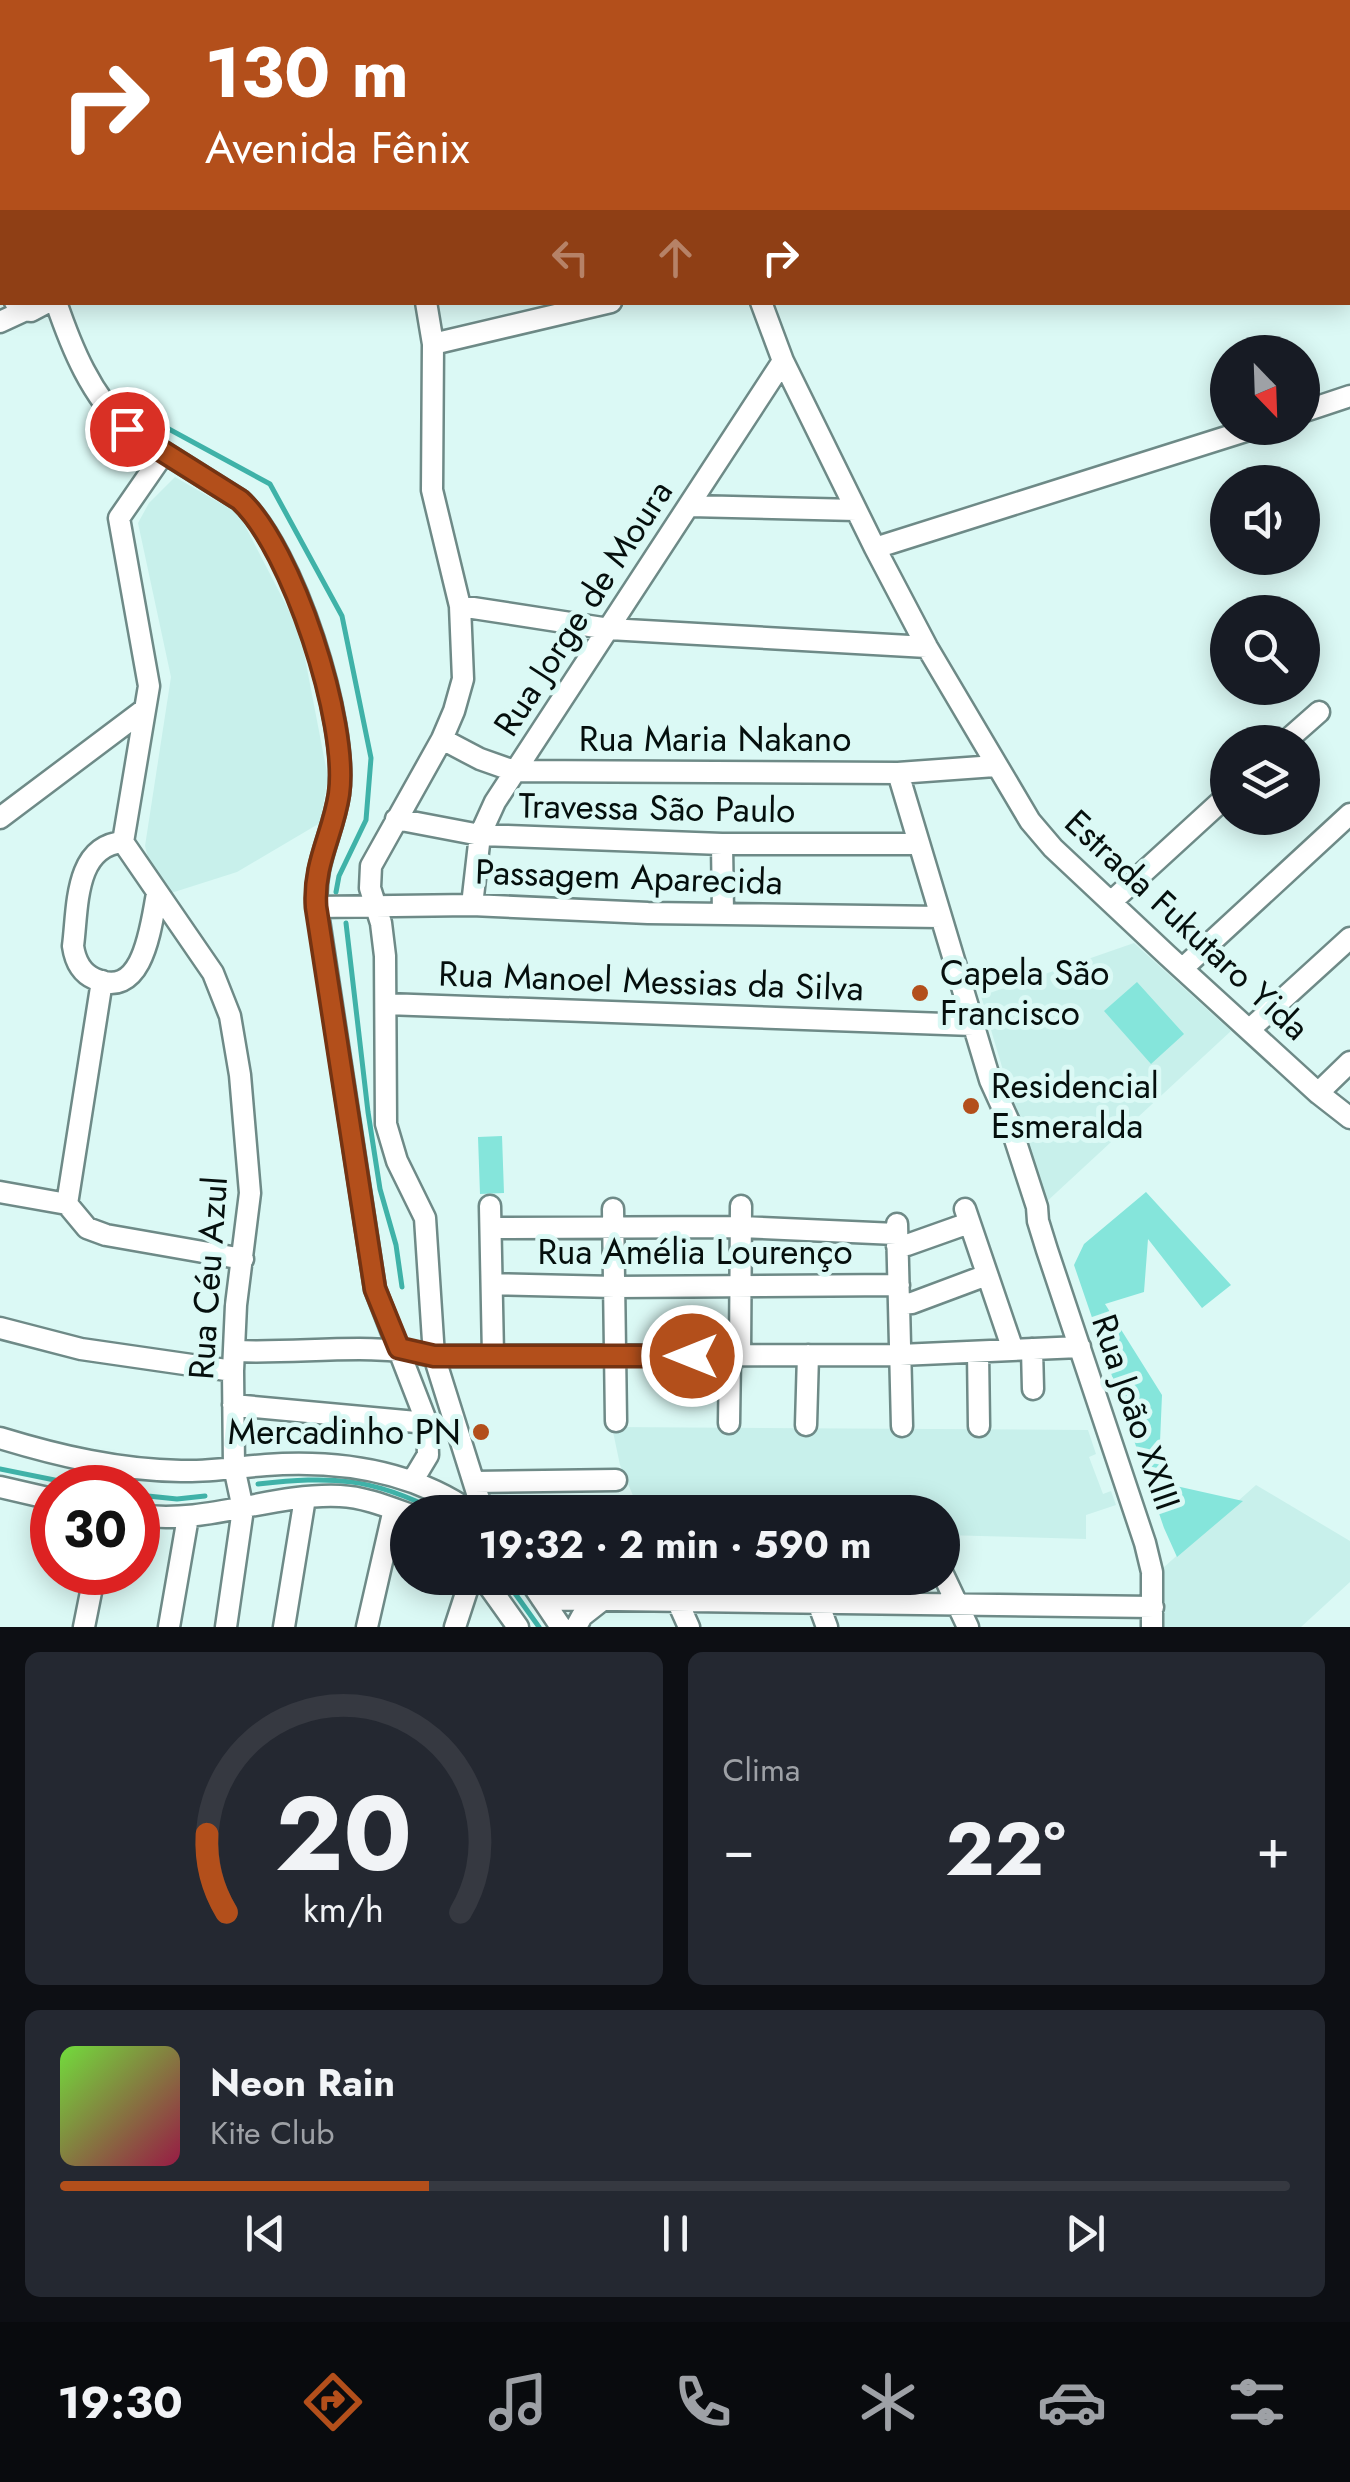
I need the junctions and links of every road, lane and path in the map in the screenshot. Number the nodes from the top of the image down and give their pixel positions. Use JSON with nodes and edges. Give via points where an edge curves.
{"nodes":[{"id":1,"x":426,"y":305,"type":"edge"},
{"id":2,"x":598,"y":305,"type":"edge"},
{"id":3,"x":762,"y":305,"type":"edge"},
{"id":4,"x":36,"y":306,"type":"edge"},
{"id":5,"x":0,"y":322,"type":"edge"},
{"id":6,"x":433,"y":344,"type":"junction"},
{"id":7,"x":783,"y":360,"type":"junction"},
{"id":8,"x":1350,"y":396,"type":"edge"},
{"id":9,"x":1320,"y":406,"type":"edge"},
{"id":10,"x":1210,"y":442,"type":"edge"},
{"id":11,"x":164,"y":453,"type":"junction"},
{"id":12,"x":690,"y":506,"type":"junction"},
{"id":13,"x":856,"y":510,"type":"junction"},
{"id":14,"x":875,"y":548,"type":"junction"},
{"id":15,"x":460,"y":606,"type":"junction"},
{"id":16,"x":609,"y":629,"type":"junction"},
{"id":17,"x":927,"y":647,"type":"junction"},
{"id":18,"x":145,"y":709,"type":"junction"},
{"id":19,"x":1319,"y":712,"type":"dead end"},
{"id":20,"x":1305,"y":725,"type":"edge"},
{"id":21,"x":140,"y":737,"type":"junction"},
{"id":22,"x":108,"y":739,"type":"junction"},
{"id":23,"x":442,"y":739,"type":"junction"},
{"id":24,"x":995,"y":766,"type":"junction"},
{"id":25,"x":514,"y":771,"type":"junction"},
{"id":26,"x":898,"y":772,"type":"junction"},
{"id":27,"x":1210,"y":812,"type":"edge"},
{"id":28,"x":1350,"y":814,"type":"edge"},
{"id":29,"x":0,"y":818,"type":"edge"},
{"id":30,"x":396,"y":819,"type":"junction"},
{"id":31,"x":480,"y":835,"type":"junction"},
{"id":32,"x":124,"y":842,"type":"junction"},
{"id":33,"x":722,"y":844,"type":"junction"},
{"id":34,"x":919,"y":844,"type":"junction"},
{"id":35,"x":157,"y":894,"type":"junction"},
{"id":36,"x":1111,"y":902,"type":"junction"},
{"id":37,"x":472,"y":905,"type":"junction"},
{"id":38,"x":316,"y":907,"type":"junction"},
{"id":39,"x":375,"y":907,"type":"junction"},
{"id":40,"x":723,"y":913,"type":"junction"},
{"id":41,"x":940,"y":918,"type":"junction"},
{"id":42,"x":1350,"y":938,"type":"edge"},
{"id":43,"x":1184,"y":968,"type":"junction"},
{"id":44,"x":102,"y":981,"type":"junction"},
{"id":45,"x":386,"y":1004,"type":"junction"},
{"id":46,"x":973,"y":1025,"type":"junction"},
{"id":47,"x":1250,"y":1029,"type":"junction"},
{"id":48,"x":1350,"y":1062,"type":"edge"},
{"id":49,"x":1318,"y":1092,"type":"junction"},
{"id":50,"x":1350,"y":1118,"type":"edge"},
{"id":51,"x":0,"y":1192,"type":"edge"},
{"id":52,"x":67,"y":1204,"type":"junction"},
{"id":53,"x":490,"y":1206,"type":"dead end"},
{"id":54,"x":741,"y":1217,"type":"junction"},
{"id":55,"x":614,"y":1218,"type":"junction"},
{"id":56,"x":491,"y":1228,"type":"junction"},
{"id":57,"x":897,"y":1234,"type":"junction"},
{"id":58,"x":243,"y":1258,"type":"junction"},
{"id":59,"x":987,"y":1275,"type":"junction"},
{"id":60,"x":492,"y":1284,"type":"junction"},
{"id":61,"x":740,"y":1286,"type":"junction"},
{"id":62,"x":614,"y":1287,"type":"junction"},
{"id":63,"x":899,"y":1294,"type":"junction"},
{"id":64,"x":0,"y":1328,"type":"edge"},
{"id":65,"x":1080,"y":1347,"type":"junction"},
{"id":66,"x":399,"y":1348,"type":"junction"},
{"id":67,"x":1022,"y":1350,"type":"junction"},
{"id":68,"x":978,"y":1352,"type":"junction"},
{"id":69,"x":493,"y":1355,"type":"junction"},
{"id":70,"x":615,"y":1355,"type":"junction"},
{"id":71,"x":808,"y":1355,"type":"junction"},
{"id":72,"x":434,"y":1356,"type":"junction"},
{"id":73,"x":735,"y":1356,"type":"junction"},
{"id":74,"x":900,"y":1356,"type":"junction"},
{"id":75,"x":234,"y":1361,"type":"junction"},
{"id":76,"x":1032,"y":1389,"type":"dead end"},
{"id":77,"x":233,"y":1405,"type":"junction"},
{"id":78,"x":616,"y":1421,"type":"dead end"},
{"id":79,"x":427,"y":1423,"type":"junction"},
{"id":80,"x":728,"y":1424,"type":"dead end"},
{"id":81,"x":806,"y":1425,"type":"dead end"},
{"id":82,"x":902,"y":1426,"type":"dead end"},
{"id":83,"x":979,"y":1426,"type":"dead end"},
{"id":84,"x":0,"y":1438,"type":"edge"},
{"id":85,"x":464,"y":1451,"type":"junction"},
{"id":86,"x":428,"y":1452,"type":"junction"},
{"id":87,"x":234,"y":1467,"type":"junction"},
{"id":88,"x":414,"y":1480,"type":"junction"},
{"id":89,"x":616,"y":1480,"type":"dead end"},
{"id":90,"x":474,"y":1482,"type":"junction"},
{"id":91,"x":0,"y":1487,"type":"edge"},
{"id":92,"x":30,"y":1494,"type":"edge"},
{"id":93,"x":441,"y":1495,"type":"edge"},
{"id":94,"x":478,"y":1495,"type":"edge"},
{"id":95,"x":305,"y":1498,"type":"junction"},
{"id":96,"x":243,"y":1509,"type":"junction"},
{"id":97,"x":390,"y":1509,"type":"edge"},
{"id":98,"x":160,"y":1516,"type":"edge"},
{"id":99,"x":188,"y":1517,"type":"junction"},
{"id":100,"x":390,"y":1549,"type":"edge"},
{"id":101,"x":90,"y":1595,"type":"edge"},
{"id":102,"x":466,"y":1595,"type":"edge"},
{"id":103,"x":495,"y":1595,"type":"edge"},
{"id":104,"x":540,"y":1595,"type":"edge"},
{"id":105,"x":676,"y":1595,"type":"edge"},
{"id":106,"x":955,"y":1595,"type":"edge"},
{"id":107,"x":542,"y":1598,"type":"junction"},
{"id":108,"x":605,"y":1598,"type":"junction"},
{"id":109,"x":818,"y":1600,"type":"junction"},
{"id":110,"x":680,"y":1602,"type":"junction"},
{"id":111,"x":960,"y":1605,"type":"junction"},
{"id":112,"x":1153,"y":1617,"type":"edge"},
{"id":113,"x":84,"y":1627,"type":"edge"},
{"id":114,"x":169,"y":1627,"type":"edge"},
{"id":115,"x":226,"y":1627,"type":"edge"},
{"id":116,"x":284,"y":1627,"type":"edge"},
{"id":117,"x":367,"y":1627,"type":"edge"},
{"id":118,"x":456,"y":1627,"type":"edge"},
{"id":119,"x":518,"y":1627,"type":"edge"},
{"id":120,"x":562,"y":1627,"type":"edge"},
{"id":121,"x":576,"y":1627,"type":"edge"},
{"id":122,"x":690,"y":1627,"type":"edge"},
{"id":123,"x":827,"y":1627,"type":"edge"},
{"id":124,"x":968,"y":1627,"type":"edge"}],
"edges":[{"from":1,"to":6,"type":"street"},
{"from":2,"to":6,"type":"street"},
{"from":3,"to":7,"type":"street","name":"Estrada Fukutaro Yida"},
{"from":4,"to":5,"type":"street"},
{"from":4,"to":11,"type":"street","via":[[65,329],[104,406]]},
{"from":6,"to":15,"type":"street","via":[[432,490]]},
{"from":7,"to":12,"type":"street","name":"Rua Jorge de Moura"},
{"from":7,"to":13,"type":"street","name":"Estrada Fukutaro Yida"},
{"from":8,"to":9,"type":"street"},
{"from":10,"to":14,"type":"street"},
{"from":11,"to":18,"type":"street","via":[[119,524],[149,673]]},
{"from":11,"to":38,"type":"street","via":[[252,510],[312,633],[340,780],[316,872]]},
{"from":12,"to":13,"type":"street"},
{"from":12,"to":16,"type":"street","name":"Rua Jorge de Moura"},
{"from":13,"to":14,"type":"street","name":"Estrada Fukutaro Yida"},
{"from":14,"to":17,"type":"street","name":"Estrada Fukutaro Yida"},
{"from":15,"to":16,"type":"street"},
{"from":15,"to":23,"type":"street","via":[[463,680]]},
{"from":16,"to":17,"type":"street"},
{"from":16,"to":25,"type":"street","name":"Rua Jorge de Moura"},
{"from":17,"to":24,"type":"street","name":"Estrada Fukutaro Yida"},
{"from":18,"to":21,"type":"street"},
{"from":18,"to":22,"type":"street"},
{"from":19,"to":20,"type":"street"},
{"from":21,"to":22,"type":"street"},
{"from":21,"to":32,"type":"street"},
{"from":22,"to":29,"type":"street"},
{"from":23,"to":25,"type":"street","name":"Rua Maria Nakano"},
{"from":23,"to":30,"type":"street"},
{"from":24,"to":26,"type":"street","name":"Rua Maria Nakano"},
{"from":24,"to":36,"type":"street","name":"Estrada Fukutaro Yida","via":[[1030,822]]},
{"from":25,"to":26,"type":"street","name":"Rua Maria Nakano"},
{"from":25,"to":31,"type":"street","name":"Rua Jorge de Moura"},
{"from":26,"to":34,"type":"street","name":"Rua João XXIII"},
{"from":27,"to":36,"type":"street"},
{"from":28,"to":43,"type":"street"},
{"from":30,"to":31,"type":"street","name":"Travessa São Paulo"},
{"from":30,"to":39,"type":"street","via":[[371,866]]},
{"from":31,"to":33,"type":"street","name":"Travessa São Paulo"},
{"from":31,"to":37,"type":"street","name":"Rua Jorge de Moura"},
{"from":32,"to":35,"type":"street","name":"Rua Céu Azul"},
{"from":32,"to":44,"type":"street","via":[[90,856],[74,936],[80,967]]},
{"from":33,"to":34,"type":"street","name":"Travessa São Paulo"},
{"from":33,"to":40,"type":"street"},
{"from":34,"to":41,"type":"street","name":"Rua João XXIII"},
{"from":35,"to":44,"type":"street","via":[[138,967],[122,979]]},
{"from":35,"to":58,"type":"street","name":"Rua Céu Azul","via":[[203,956],[230,1016],[250,1193]]},
{"from":36,"to":43,"type":"street","name":"Estrada Fukutaro Yida"},
{"from":37,"to":39,"type":"street","name":"Passagem Aparecida"},
{"from":37,"to":40,"type":"street","name":"Passagem Aparecida"},
{"from":38,"to":39,"type":"street","name":"Passagem Aparecida"},
{"from":38,"to":66,"type":"street","via":[[375,1289]]},
{"from":39,"to":45,"type":"street","via":[[384,938]]},
{"from":40,"to":41,"type":"street","name":"Passagem Aparecida"},
{"from":41,"to":46,"type":"street","name":"Rua João XXIII"},
{"from":42,"to":47,"type":"street"},
{"from":43,"to":47,"type":"street","name":"Estrada Fukutaro Yida"},
{"from":44,"to":52,"type":"street"},
{"from":45,"to":46,"type":"street","name":"Rua Manoel Messias da Silva"},
{"from":45,"to":72,"type":"street","via":[[386,1124],[425,1218]]},
{"from":46,"to":65,"type":"street","name":"Rua João XXIII"},
{"from":47,"to":49,"type":"street","name":"Estrada Fukutaro Yida"},
{"from":48,"to":49,"type":"street"},
{"from":49,"to":50,"type":"street","name":"Estrada Fukutaro Yida"},
{"from":51,"to":52,"type":"street"},
{"from":52,"to":58,"type":"street","via":[[88,1228],[106,1235]]},
{"from":53,"to":56,"type":"street"},
{"from":54,"to":55,"type":"street"},
{"from":54,"to":57,"type":"street"},
{"from":54,"to":61,"type":"street"},
{"from":55,"to":56,"type":"street"},
{"from":55,"to":62,"type":"street"},
{"from":56,"to":60,"type":"street"},
{"from":57,"to":59,"type":"street","via":[[907,1246],[967,1216]]},
{"from":57,"to":63,"type":"street"},
{"from":58,"to":75,"type":"street","name":"Rua Céu Azul"},
{"from":59,"to":63,"type":"street","name":"Rua Amélia Lourenço","via":[[912,1303]]},
{"from":59,"to":67,"type":"street"},
{"from":60,"to":62,"type":"street","name":"Rua Amélia Lourenço"},
{"from":60,"to":69,"type":"street"},
{"from":61,"to":62,"type":"street","name":"Rua Amélia Lourenço"},
{"from":61,"to":63,"type":"street","name":"Rua Amélia Lourenço"},
{"from":61,"to":73,"type":"street"},
{"from":62,"to":70,"type":"street"},
{"from":63,"to":74,"type":"street"},
{"from":64,"to":75,"type":"street","via":[[82,1350]]},
{"from":65,"to":67,"type":"street"},
{"from":65,"to":112,"type":"street","name":"Rua João XXIII","via":[[1145,1543]]},
{"from":66,"to":72,"type":"street"},
{"from":66,"to":75,"type":"street"},
{"from":66,"to":79,"type":"street"},
{"from":67,"to":68,"type":"street"},
{"from":67,"to":76,"type":"street"},
{"from":68,"to":74,"type":"street"},
{"from":68,"to":83,"type":"street"},
{"from":69,"to":70,"type":"street"},
{"from":69,"to":72,"type":"street"},
{"from":70,"to":73,"type":"street"},
{"from":70,"to":78,"type":"street"},
{"from":71,"to":73,"type":"street"},
{"from":71,"to":74,"type":"street"},
{"from":71,"to":81,"type":"street"},
{"from":72,"to":85,"type":"street"},
{"from":73,"to":80,"type":"street"},
{"from":74,"to":82,"type":"street"},
{"from":75,"to":77,"type":"street","name":"Rua Céu Azul"},
{"from":77,"to":79,"type":"street"},
{"from":77,"to":87,"type":"street","name":"Rua Céu Azul"},
{"from":79,"to":86,"type":"street"},
{"from":84,"to":87,"type":"street","via":[[114,1466],[188,1472]]},
{"from":85,"to":86,"type":"street","via":[[446,1458]]},
{"from":85,"to":90,"type":"street"},
{"from":86,"to":88,"type":"street"},
{"from":87,"to":88,"type":"street","via":[[322,1465]]},
{"from":87,"to":96,"type":"street","name":"Rua Céu Azul"},
{"from":88,"to":93,"type":"street"},
{"from":89,"to":90,"type":"street"},
{"from":90,"to":94,"type":"street"},
{"from":91,"to":92,"type":"street"},
{"from":95,"to":96,"type":"street"},
{"from":95,"to":97,"type":"street","via":[[341,1496]]},
{"from":95,"to":116,"type":"street"},
{"from":96,"to":99,"type":"street"},
{"from":96,"to":115,"type":"street"},
{"from":98,"to":99,"type":"street"},
{"from":99,"to":114,"type":"street"},
{"from":100,"to":117,"type":"street"},
{"from":101,"to":113,"type":"street"},
{"from":102,"to":118,"type":"street"},
{"from":103,"to":119,"type":"street"},
{"from":104,"to":107,"type":"street"},
{"from":105,"to":110,"type":"street"},
{"from":106,"to":111,"type":"street"},
{"from":107,"to":108,"type":"street"},
{"from":107,"to":120,"type":"street"},
{"from":108,"to":110,"type":"street"},
{"from":108,"to":121,"type":"street"},
{"from":109,"to":110,"type":"street"},
{"from":109,"to":111,"type":"street"},
{"from":109,"to":123,"type":"street"},
{"from":110,"to":122,"type":"street"},
{"from":111,"to":112,"type":"street"},
{"from":111,"to":124,"type":"street"}]}
